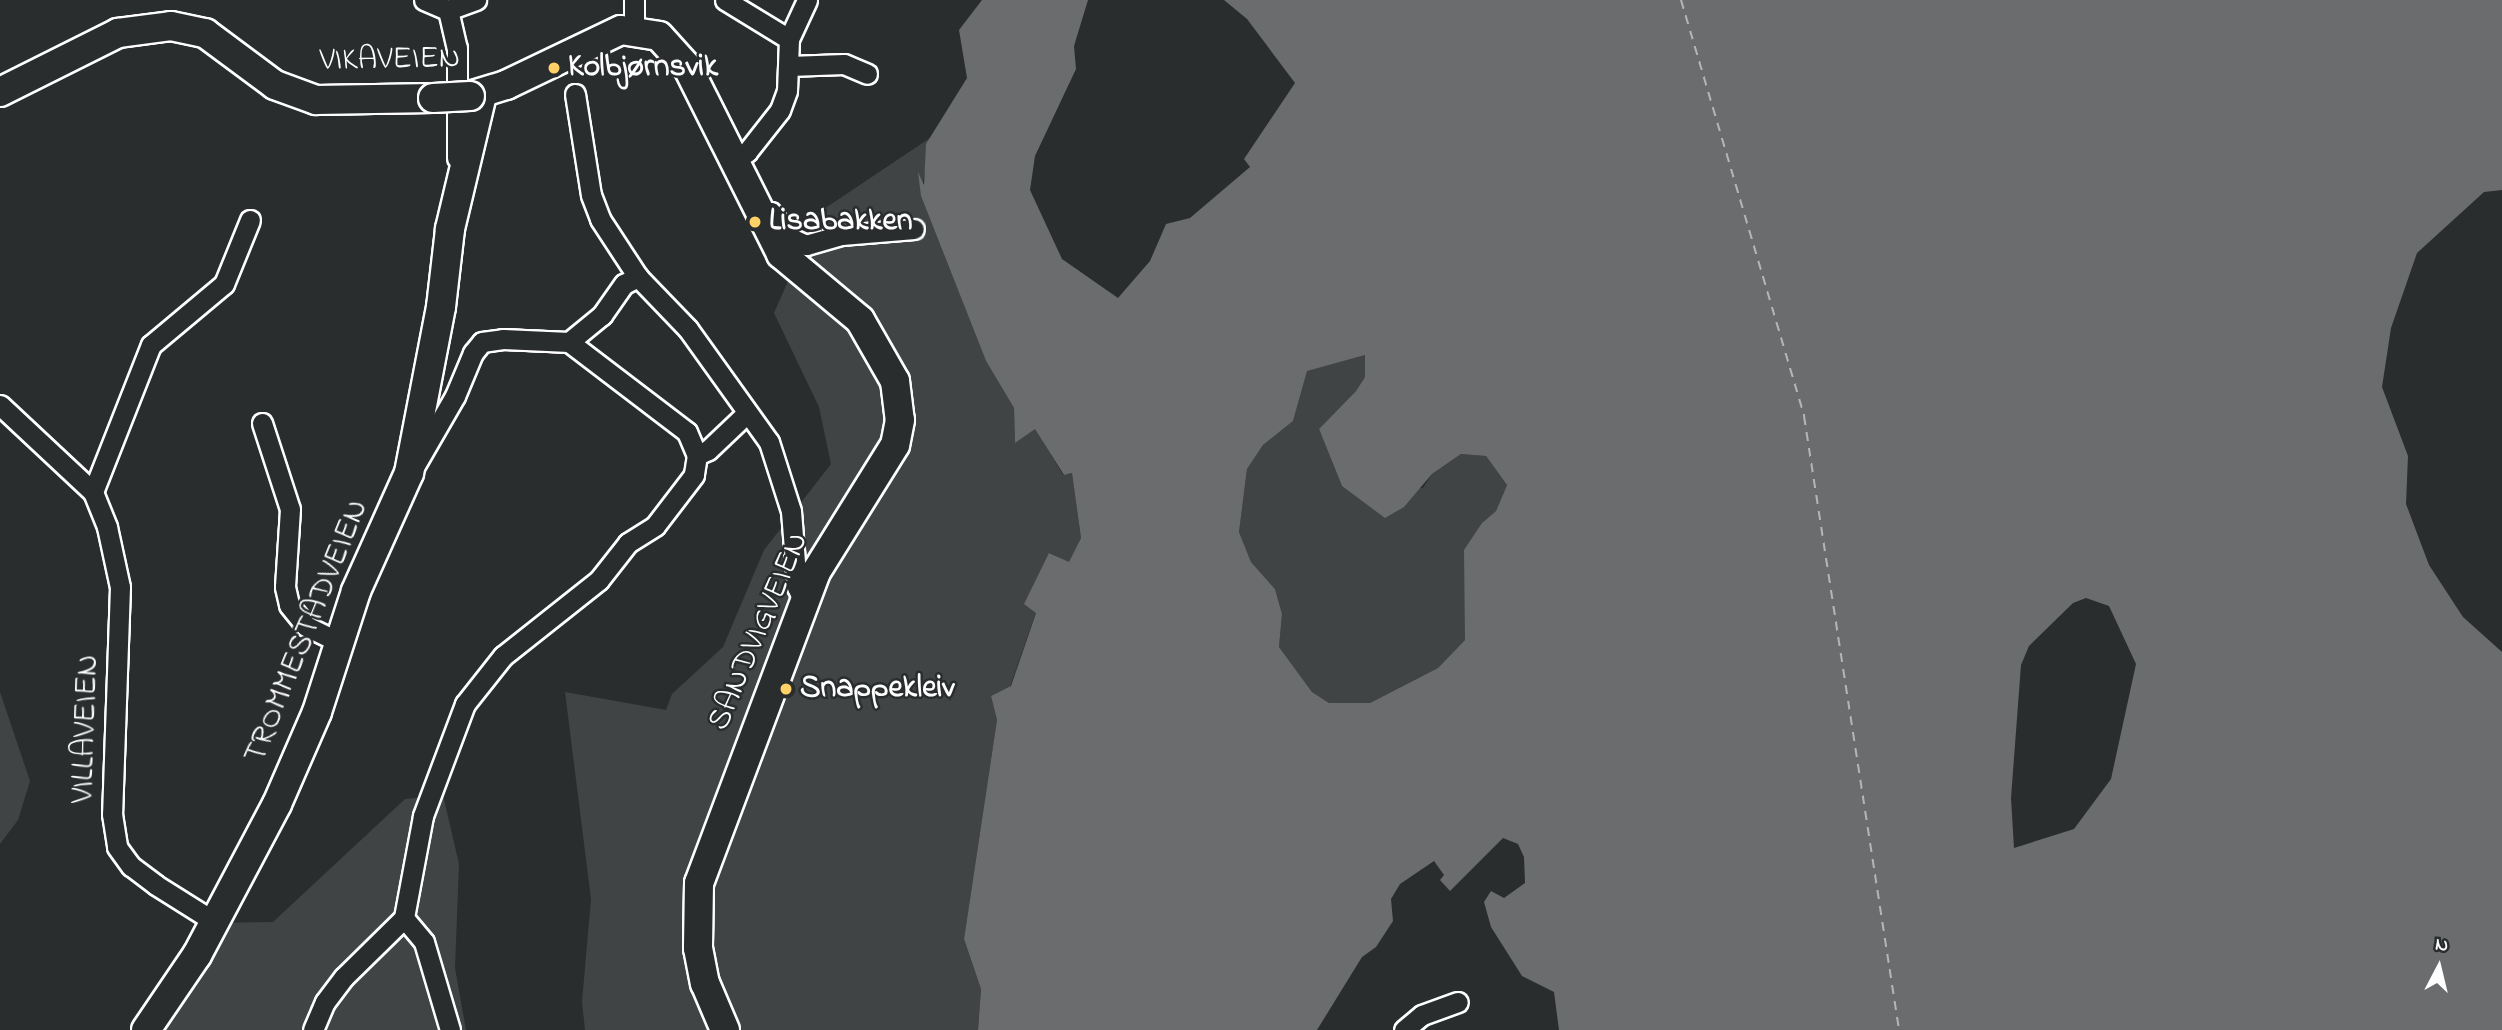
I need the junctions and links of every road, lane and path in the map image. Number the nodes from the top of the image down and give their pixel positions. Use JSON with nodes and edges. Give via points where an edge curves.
{"nodes":[{"id":1,"x":424,"y":0,"type":"edge"},
{"id":2,"x":476,"y":0,"type":"edge"},
{"id":3,"x":634,"y":0,"type":"edge"},
{"id":4,"x":725,"y":0,"type":"edge"},
{"id":5,"x":807,"y":0,"type":"edge"},
{"id":6,"x":448,"y":10,"type":"junction"},
{"id":7,"x":634,"y":29,"type":"junction"},
{"id":8,"x":789,"y":39,"type":"junction"},
{"id":9,"x":789,"y":65,"type":"junction"},
{"id":10,"x":867,"y":74,"type":"dead end"},
{"id":11,"x":0,"y":92,"type":"edge"},
{"id":12,"x":575,"y":94,"type":"dead end"},
{"id":13,"x":476,"y":95,"type":"junction"},
{"id":14,"x":736,"y":159,"type":"junction"},
{"id":15,"x":250,"y":220,"type":"dead end"},
{"id":16,"x":450,"y":229,"type":"junction"},
{"id":17,"x":914,"y":229,"type":"dead end"},
{"id":18,"x":638,"y":277,"type":"junction"},
{"id":19,"x":569,"y":342,"type":"junction"},
{"id":20,"x":0,"y":405,"type":"edge"},
{"id":21,"x":747,"y":413,"type":"junction"},
{"id":22,"x":262,"y":423,"type":"dead end"},
{"id":23,"x":697,"y":455,"type":"junction"},
{"id":24,"x":409,"y":473,"type":"junction"},
{"id":25,"x":93,"y":492,"type":"junction"},
{"id":26,"x":804,"y":602,"type":"junction"},
{"id":27,"x":339,"y":642,"type":"junction"},
{"id":28,"x":404,"y":918,"type":"junction"},
{"id":29,"x":215,"y":922,"type":"junction"},
{"id":30,"x":1458,"y":1002,"type":"dead end"},
{"id":31,"x":146,"y":1030,"type":"edge"},
{"id":32,"x":313,"y":1030,"type":"edge"},
{"id":33,"x":450,"y":1030,"type":"edge"},
{"id":34,"x":725,"y":1030,"type":"edge"},
{"id":35,"x":1404,"y":1030,"type":"edge"}],
"edges":[{"from":1,"to":6,"type":"street"},
{"from":2,"to":6,"type":"street"},
{"from":3,"to":7,"type":"street"},
{"from":4,"to":8,"type":"street"},
{"from":5,"to":8,"type":"street"},
{"from":6,"to":16,"type":"street","name":"TROMMESTADVEIEN","via":[[457,48],[460,110]]},
{"from":7,"to":13,"type":"main road","name":"VIKAVEIEN","via":[[607,35]]},
{"from":7,"to":14,"type":"main road","name":"SANDVIGVEIEN","via":[[659,36],[677,52]]},
{"from":8,"to":9,"type":"street"},
{"from":9,"to":10,"type":"street","via":[[844,64]]},
{"from":9,"to":14,"type":"street","via":[[780,110]]},
{"from":11,"to":13,"type":"main road","name":"VIKAVEIEN","bridge":true,"via":[[108,37],[139,27],[171,26],[188,27],[218,40],[275,85],[316,100]]},
{"from":12,"to":18,"type":"street","via":[[591,195],[600,219]]},
{"from":13,"to":16,"type":"main road","name":"TROMMESTADVEIEN"},
{"from":14,"to":17,"type":"street","via":[[789,237],[806,245],[842,235]]},
{"from":14,"to":26,"type":"main road","name":"SANDVIGVEIEN","via":[[781,254],[860,320],[884,355],[898,397],[899,432],[887,464],[816,572]]},
{"from":15,"to":25,"type":"street","via":[[224,284],[151,345]]},
{"from":16,"to":24,"type":"main road","name":"TROMMESTADVEIEN","via":[[441,307]]},
{"from":18,"to":19,"type":"street","via":[[624,284],[602,316]]},
{"from":18,"to":21,"type":"street","via":[[688,329]]},
{"from":19,"to":23,"type":"street","via":[[667,414],[687,432]]},
{"from":19,"to":24,"type":"street","via":[[482,342],[424,456]]},
{"from":20,"to":25,"type":"street"},
{"from":21,"to":23,"type":"street"},
{"from":21,"to":26,"type":"street","via":[[769,442],[782,471],[791,512],[797,587]]},
{"from":22,"to":27,"type":"street","via":[[290,509],[285,587],[289,605],[306,626]]},
{"from":23,"to":28,"type":"street","via":[[694,475],[655,526],[628,543],[599,580],[503,656],[465,704],[423,816]]},
{"from":24,"to":27,"type":"main road","name":"TROMMESTADVEIEN","via":[[356,591]]},
{"from":25,"to":29,"type":"street","name":"VILLAVEIEN","via":[[120,587],[112,814],[117,847],[148,879]]},
{"from":26,"to":34,"type":"main road","name":"SANDVIGVEIEN","via":[[699,883],[695,912],[699,958]]},
{"from":27,"to":29,"type":"main road","name":"TROMMESTADVEIEN","via":[[317,712],[278,804]]},
{"from":28,"to":32,"type":"street","via":[[344,977],[324,1002]]},
{"from":28,"to":33,"type":"street","via":[[424,942]]},
{"from":29,"to":31,"type":"main road","name":"TROMMESTADVEIEN"},
{"from":30,"to":35,"type":"street","via":[[1422,1015]]}]}
